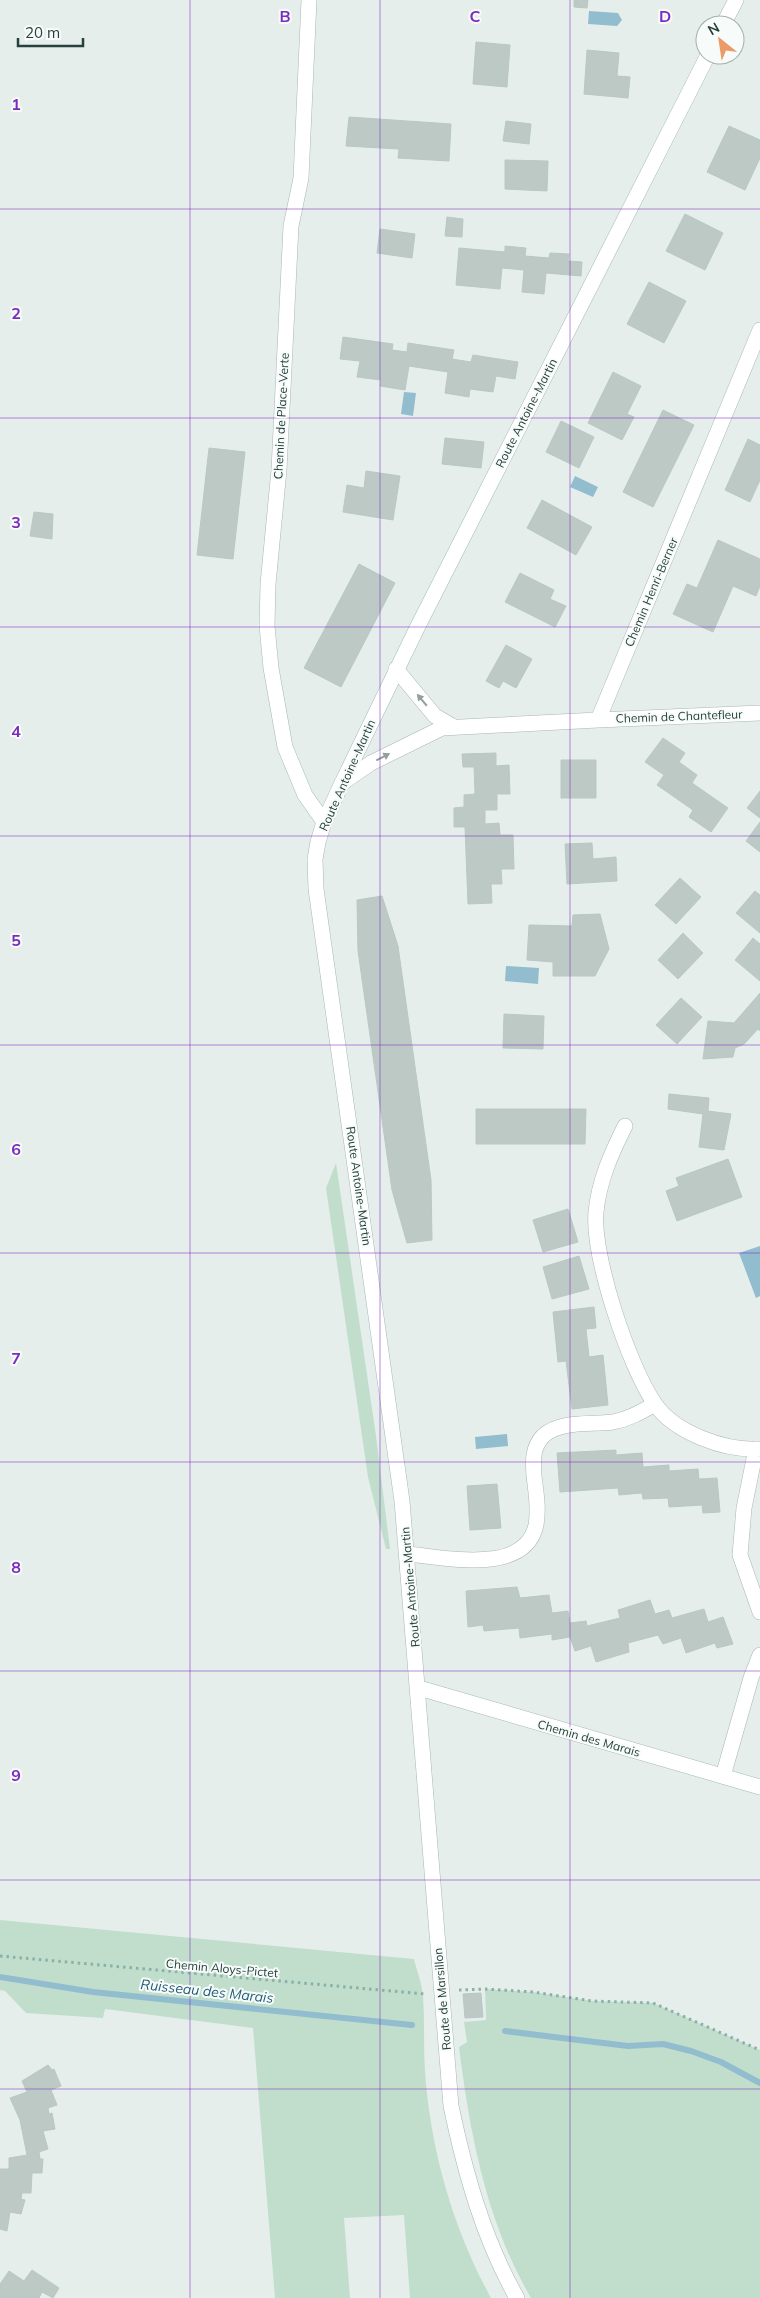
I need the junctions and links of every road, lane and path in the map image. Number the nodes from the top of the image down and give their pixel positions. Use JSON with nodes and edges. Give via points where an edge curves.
{"nodes":[{"id":1,"x":309,"y":0,"type":"edge"},
{"id":2,"x":736,"y":0,"type":"edge"},
{"id":3,"x":728,"y":15,"type":"edge"},
{"id":4,"x":703,"y":65,"type":"edge"},
{"id":5,"x":760,"y":330,"type":"edge"},
{"id":6,"x":396,"y":669,"type":"junction"},
{"id":7,"x":760,"y":713,"type":"edge"},
{"id":8,"x":598,"y":720,"type":"junction"},
{"id":9,"x":452,"y":726,"type":"junction"},
{"id":10,"x":342,"y":783,"type":"junction"},
{"id":11,"x":324,"y":822,"type":"junction"},
{"id":12,"x":625,"y":1126,"type":"dead end"},
{"id":13,"x":655,"y":1404,"type":"junction"},
{"id":14,"x":758,"y":1449,"type":"edge"},
{"id":15,"x":407,"y":1554,"type":"junction"},
{"id":16,"x":760,"y":1612,"type":"edge"},
{"id":17,"x":760,"y":1655,"type":"edge"},
{"id":18,"x":419,"y":1688,"type":"junction"},
{"id":19,"x":723,"y":1776,"type":"junction"},
{"id":20,"x":760,"y":1787,"type":"edge"},
{"id":21,"x":0,"y":1956,"type":"edge"},
{"id":22,"x":441,"y":1991,"type":"junction"},
{"id":23,"x":760,"y":2050,"type":"edge"},
{"id":24,"x":517,"y":2298,"type":"edge"}],
"edges":[{"from":1,"to":11,"type":"street","name":"Chemin de Place-Verte","via":[[301,178],[291,226],[279,470],[267,626],[285,747],[305,795]]},
{"from":2,"to":3,"type":"street"},
{"from":4,"to":6,"type":"street","name":"Route Antoine-Martin"},
{"from":5,"to":8,"type":"street","name":"Chemin Henri-Berner"},
{"from":9,"to":6,"type":"street","one_way":true,"via":[[436,716]]},
{"from":6,"to":10,"type":"street","name":"Route Antoine-Martin"},
{"from":7,"to":8,"type":"street","name":"Chemin de Chantefleur"},
{"from":8,"to":9,"type":"street"},
{"from":10,"to":9,"type":"street","one_way":true,"via":[[371,763],[432,732]]},
{"from":10,"to":11,"type":"street","name":"Route Antoine-Martin"},
{"from":11,"to":15,"type":"street","name":"Route Antoine-Martin","via":[[315,859],[316,889],[398,1461]]},
{"from":12,"to":13,"type":"street","via":[[606,1165],[599,1192],[596,1214],[598,1238],[604,1280],[628,1345]]},
{"from":13,"to":14,"type":"street","via":[[667,1417],[687,1430],[710,1440]]},
{"from":13,"to":15,"type":"street","via":[[625,1420],[554,1429],[539,1441],[533,1462],[536,1525],[530,1540],[514,1553],[491,1560]]},
{"from":14,"to":16,"type":"street","via":[[744,1508],[740,1555]]},
{"from":15,"to":18,"type":"street","name":"Route Antoine-Martin"},
{"from":17,"to":19,"type":"street"},
{"from":18,"to":19,"type":"street","name":"Chemin des Marais"},
{"from":18,"to":22,"type":"street","name":"Route de Marsillon"},
{"from":19,"to":20,"type":"street","name":"Chemin des Marais"},
{"from":21,"to":22,"type":"path","name":"Chemin Aloys-Pictet","via":[[380,1992],[422,1994]]},
{"from":22,"to":23,"type":"path","name":"Chemin Aloys-Pictet","via":[[486,1989],[592,2001],[653,2003]]},
{"from":22,"to":24,"type":"street","name":"Route de Marsillon","via":[[451,2106],[461,2153],[492,2246]]}]}
